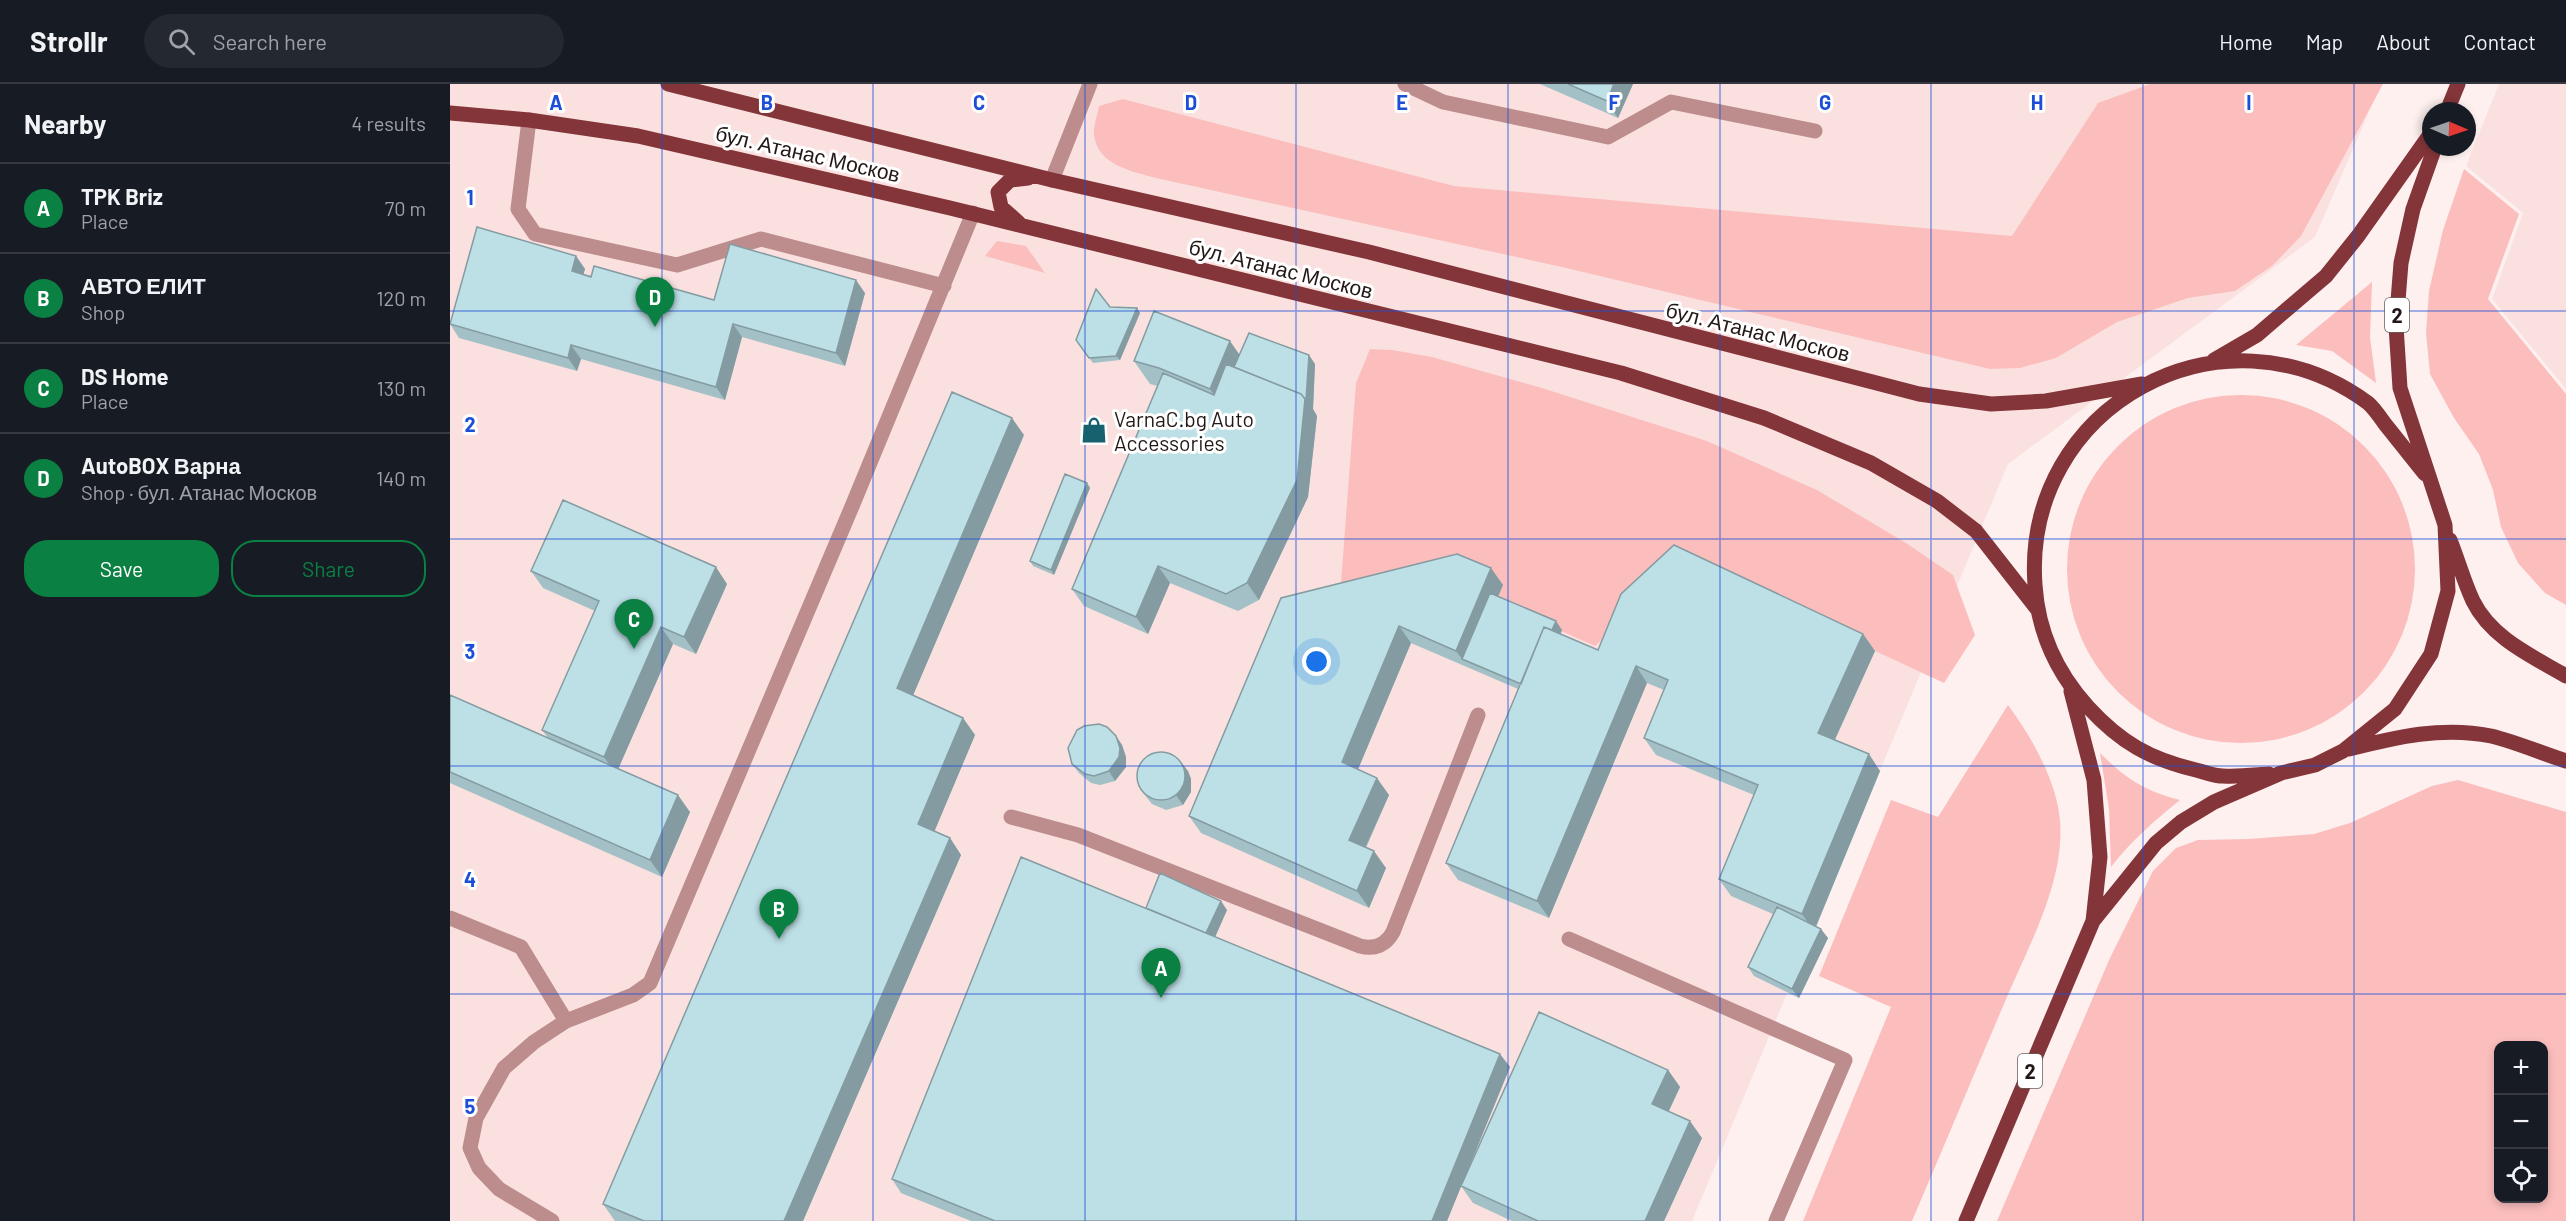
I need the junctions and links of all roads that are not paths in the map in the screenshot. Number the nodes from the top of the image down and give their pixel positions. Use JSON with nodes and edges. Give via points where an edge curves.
{"nodes":[{"id":1,"x":668,"y":84,"type":"edge"},
{"id":2,"x":1090,"y":84,"type":"edge"},
{"id":3,"x":1405,"y":84,"type":"edge"},
{"id":4,"x":2458,"y":84,"type":"edge"},
{"id":5,"x":2451,"y":102,"type":"edge"},
{"id":6,"x":450,"y":113,"type":"edge"},
{"id":7,"x":529,"y":120,"type":"junction"},
{"id":8,"x":1815,"y":131,"type":"dead end"},
{"id":9,"x":2422,"y":146,"type":"edge"},
{"id":10,"x":2432,"y":156,"type":"edge"},
{"id":11,"x":1052,"y":180,"type":"junction"},
{"id":12,"x":973,"y":213,"type":"junction"},
{"id":13,"x":1022,"y":226,"type":"junction"},
{"id":14,"x":944,"y":286,"type":"junction"},
{"id":15,"x":2211,"y":361,"type":"junction"},
{"id":16,"x":2142,"y":384,"type":"junction"},
{"id":17,"x":2431,"y":483,"type":"junction"},
{"id":18,"x":2445,"y":525,"type":"junction"},
{"id":19,"x":2037,"y":609,"type":"junction"},
{"id":20,"x":2566,"y":676,"type":"edge"},
{"id":21,"x":2071,"y":688,"type":"junction"},
{"id":22,"x":1479,"y":715,"type":"dead end"},
{"id":23,"x":2343,"y":750,"type":"junction"},
{"id":24,"x":2566,"y":761,"type":"edge"},
{"id":25,"x":2281,"y":773,"type":"junction"},
{"id":26,"x":1011,"y":817,"type":"dead end"},
{"id":27,"x":450,"y":918,"type":"edge"},
{"id":28,"x":2093,"y":921,"type":"junction"},
{"id":29,"x":1569,"y":939,"type":"dead end"},
{"id":30,"x":566,"y":1022,"type":"junction"},
{"id":31,"x":552,"y":1221,"type":"edge"},
{"id":32,"x":1776,"y":1221,"type":"edge"},
{"id":33,"x":1966,"y":1221,"type":"edge"}],
"edges":[{"from":1,"to":11,"type":"main road","name":"бул. Атанас Москов"},
{"from":2,"to":11,"type":"lane"},
{"from":3,"to":8,"type":"lane","via":[[1443,102],[1608,137],[1671,102]]},
{"from":4,"to":5,"type":"main road"},
{"from":6,"to":7,"type":"main road","name":"бул. Атанас Москов"},
{"from":7,"to":12,"type":"main road","name":"бул. Атанас Москов","via":[[638,136]]},
{"from":7,"to":14,"type":"lane","via":[[518,209],[535,234],[677,266],[761,239]]},
{"from":9,"to":15,"type":"main road","number":"2","via":[[2326,276],[2257,335]]},
{"from":10,"to":17,"type":"main road","number":"2","via":[[2413,209],[2401,263],[2396,326],[2400,388]]},
{"from":11,"to":13,"type":"main road","via":[[1010,180],[998,192],[1001,207]]},
{"from":11,"to":16,"type":"main road","name":"бул. Атанас Москов","via":[[1369,252],[1919,394],[1991,404],[2046,401]]},
{"from":12,"to":13,"type":"main road","name":"бул. Атанас Москов"},
{"from":12,"to":14,"type":"lane"},
{"from":13,"to":19,"type":"main road","name":"бул. Атанас Москов","via":[[1621,373],[1764,418],[1870,463],[1937,501],[1976,531]]},
{"from":14,"to":30,"type":"lane","via":[[650,983],[633,995]]},
{"from":15,"to":16,"type":"main road","number":"2"},
{"from":15,"to":17,"type":"main road","number":"2","via":[[2267,361],[2321,375],[2369,404]]},
{"from":16,"to":19,"type":"main road","number":"2","via":[[2099,415],[2066,456],[2047,494],[2033,556]]},
{"from":17,"to":18,"type":"main road","number":"2"},
{"from":18,"to":20,"type":"main road","via":[[2474,603],[2492,627],[2514,646]]},
{"from":18,"to":23,"type":"main road","number":"2","via":[[2448,591],[2431,654],[2395,709]]},
{"from":19,"to":21,"type":"main road","number":"2","via":[[2050,650]]},
{"from":21,"to":25,"type":"main road","number":"2","via":[[2112,732],[2163,762],[2221,776]]},
{"from":21,"to":28,"type":"main road","number":"2","via":[[2094,780],[2100,857]]},
{"from":22,"to":26,"type":"lane","via":[[1393,932],[1376,948],[1360,946],[1078,835]]},
{"from":23,"to":24,"type":"main road","via":[[2399,736],[2438,732],[2491,736]]},
{"from":23,"to":25,"type":"main road","number":"2","via":[[2315,765]]},
{"from":25,"to":28,"type":"main road","number":"2","via":[[2214,802],[2181,822],[2156,843]]},
{"from":27,"to":30,"type":"lane","via":[[521,947]]},
{"from":28,"to":33,"type":"main road","number":"2"},
{"from":29,"to":32,"type":"lane","via":[[1845,1060]]},
{"from":30,"to":31,"type":"lane","via":[[534,1042],[504,1068],[476,1118],[470,1148],[479,1168],[499,1189]]}]}
